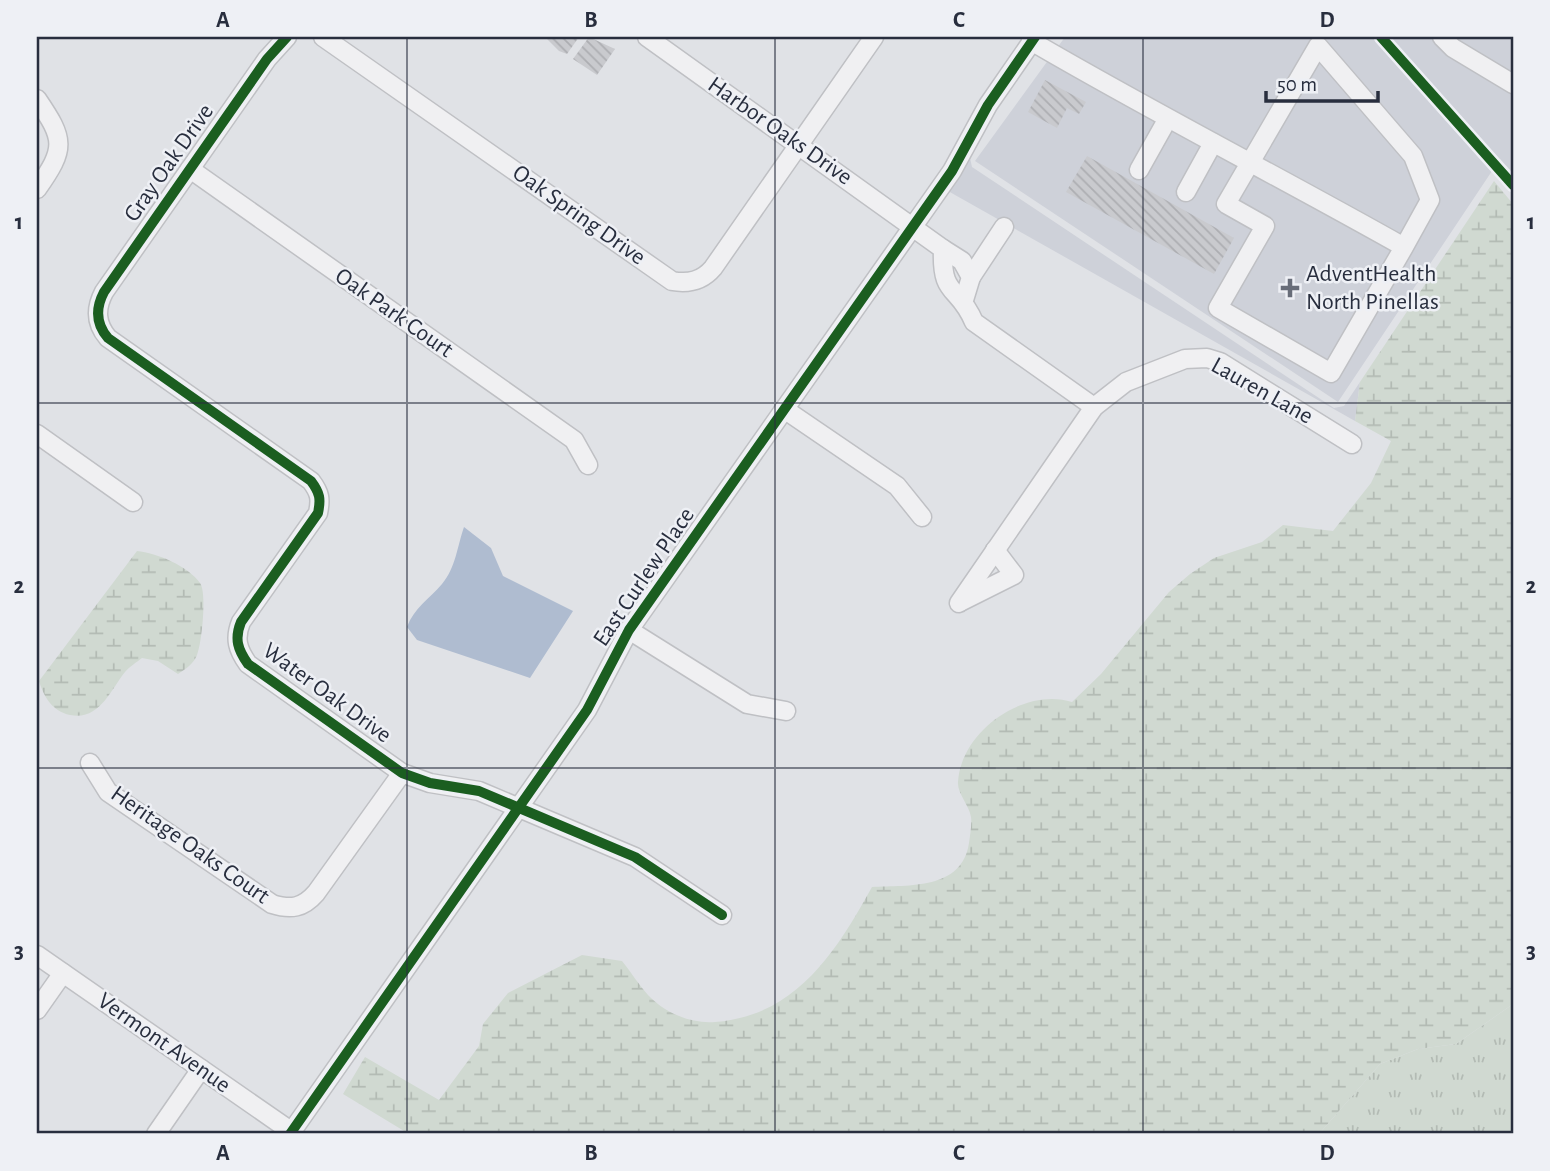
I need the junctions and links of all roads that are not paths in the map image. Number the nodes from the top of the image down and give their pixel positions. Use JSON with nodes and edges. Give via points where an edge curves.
{"nodes":[{"id":1,"x":287,"y":37,"type":"edge"},
{"id":2,"x":323,"y":37,"type":"edge"},
{"id":3,"x":648,"y":37,"type":"edge"},
{"id":4,"x":874,"y":37,"type":"edge"},
{"id":5,"x":1442,"y":37,"type":"edge"},
{"id":6,"x":1033,"y":39,"type":"edge"},
{"id":7,"x":1513,"y":84,"type":"edge"},
{"id":8,"x":37,"y":99,"type":"edge"},
{"id":9,"x":1167,"y":120,"type":"junction"},
{"id":10,"x":1213,"y":143,"type":"junction"},
{"id":11,"x":799,"y":144,"type":"junction"},
{"id":12,"x":1251,"y":162,"type":"junction"},
{"id":13,"x":190,"y":169,"type":"junction"},
{"id":14,"x":1139,"y":170,"type":"dead end"},
{"id":15,"x":37,"y":189,"type":"edge"},
{"id":16,"x":1186,"y":192,"type":"dead end"},
{"id":17,"x":913,"y":226,"type":"junction"},
{"id":18,"x":1004,"y":227,"type":"dead end"},
{"id":19,"x":1404,"y":247,"type":"junction"},
{"id":20,"x":943,"y":248,"type":"junction"},
{"id":21,"x":971,"y":277,"type":"junction"},
{"id":22,"x":964,"y":300,"type":"junction"},
{"id":23,"x":98,"y":319,"type":"joint"},
{"id":24,"x":1094,"y":407,"type":"junction"},
{"id":25,"x":784,"y":409,"type":"junction"},
{"id":26,"x":37,"y":435,"type":"edge"},
{"id":27,"x":1352,"y":444,"type":"dead end"},
{"id":28,"x":589,"y":465,"type":"dead end"},
{"id":29,"x":133,"y":502,"type":"dead end"},
{"id":30,"x":922,"y":517,"type":"dead end"},
{"id":31,"x":995,"y":550,"type":"dead end"},
{"id":32,"x":629,"y":630,"type":"junction"},
{"id":33,"x":786,"y":711,"type":"dead end"},
{"id":34,"x":90,"y":763,"type":"dead end"},
{"id":35,"x":402,"y":773,"type":"junction"},
{"id":36,"x":516,"y":809,"type":"junction"},
{"id":37,"x":722,"y":915,"type":"dead end"},
{"id":38,"x":37,"y":955,"type":"edge"},
{"id":39,"x":63,"y":973,"type":"junction"},
{"id":40,"x":37,"y":1010,"type":"edge"},
{"id":41,"x":201,"y":1069,"type":"junction"},
{"id":42,"x":291,"y":1133,"type":"edge"},
{"id":43,"x":156,"y":1134,"type":"edge"}],
"edges":[{"from":1,"to":13,"type":"street","name":"Gray Oak Drive"},
{"from":2,"to":11,"type":"street","name":"Oak Spring Drive","via":[[672,281],[687,284],[706,276]]},
{"from":3,"to":11,"type":"street","name":"Harbor Oaks Drive"},
{"from":4,"to":11,"type":"street","name":"Oak Spring Drive"},
{"from":5,"to":7,"type":"street"},
{"from":6,"to":9,"type":"street"},
{"from":6,"to":17,"type":"street","name":"East Curlew Place"},
{"from":8,"to":15,"type":"street","via":[[61,142],[56,160]]},
{"from":9,"to":10,"type":"street"},
{"from":9,"to":14,"type":"street"},
{"from":10,"to":12,"type":"street"},
{"from":10,"to":16,"type":"street"},
{"from":11,"to":17,"type":"street","name":"Harbor Oaks Drive"},
{"from":12,"to":19,"type":"street"},
{"from":12,"to":19,"type":"street","via":[[1318,46],[1413,156],[1430,200]]},
{"from":12,"to":19,"type":"street","via":[[1226,204],[1265,226],[1218,308],[1331,373]]},
{"from":13,"to":23,"type":"street","name":"Gray Oak Drive","via":[[104,292]]},
{"from":13,"to":28,"type":"street","name":"Oak Park Court","via":[[575,440]]},
{"from":17,"to":20,"type":"street"},
{"from":17,"to":25,"type":"street","name":"East Curlew Place"},
{"from":18,"to":21,"type":"street"},
{"from":20,"to":21,"type":"street","via":[[962,261]]},
{"from":20,"to":22,"type":"street","via":[[943,279],[951,293]]},
{"from":21,"to":22,"type":"street"},
{"from":22,"to":24,"type":"street","via":[[974,322]]},
{"from":23,"to":35,"type":"street","name":"Water Oak Drive","via":[[115,344],[311,481],[318,491],[318,513],[241,622],[237,645],[248,664]]},
{"from":24,"to":27,"type":"street","name":"Lauren Lane","via":[[1126,382],[1185,359],[1207,358]]},
{"from":24,"to":31,"type":"street","name":"Lauren Lane"},
{"from":25,"to":30,"type":"street","via":[[897,486]]},
{"from":25,"to":32,"type":"street","name":"East Curlew Place"},
{"from":26,"to":29,"type":"street"},
{"from":32,"to":33,"type":"street","via":[[747,704]]},
{"from":32,"to":36,"type":"street","name":"East Curlew Place","via":[[587,710]]},
{"from":34,"to":35,"type":"street","name":"Heritage Oaks Court","via":[[108,792],[272,904],[290,908],[304,905],[316,893]]},
{"from":35,"to":36,"type":"street","name":"Water Oak Drive","via":[[479,791]]},
{"from":36,"to":37,"type":"street","name":"Water Oak Drive","via":[[635,857]]},
{"from":36,"to":42,"type":"street","name":"East Curlew Place"},
{"from":38,"to":39,"type":"street","name":"Vermont Avenue"},
{"from":39,"to":40,"type":"street"},
{"from":39,"to":41,"type":"street","name":"Vermont Avenue"},
{"from":41,"to":42,"type":"street","name":"Vermont Avenue"},
{"from":41,"to":43,"type":"street"}]}
